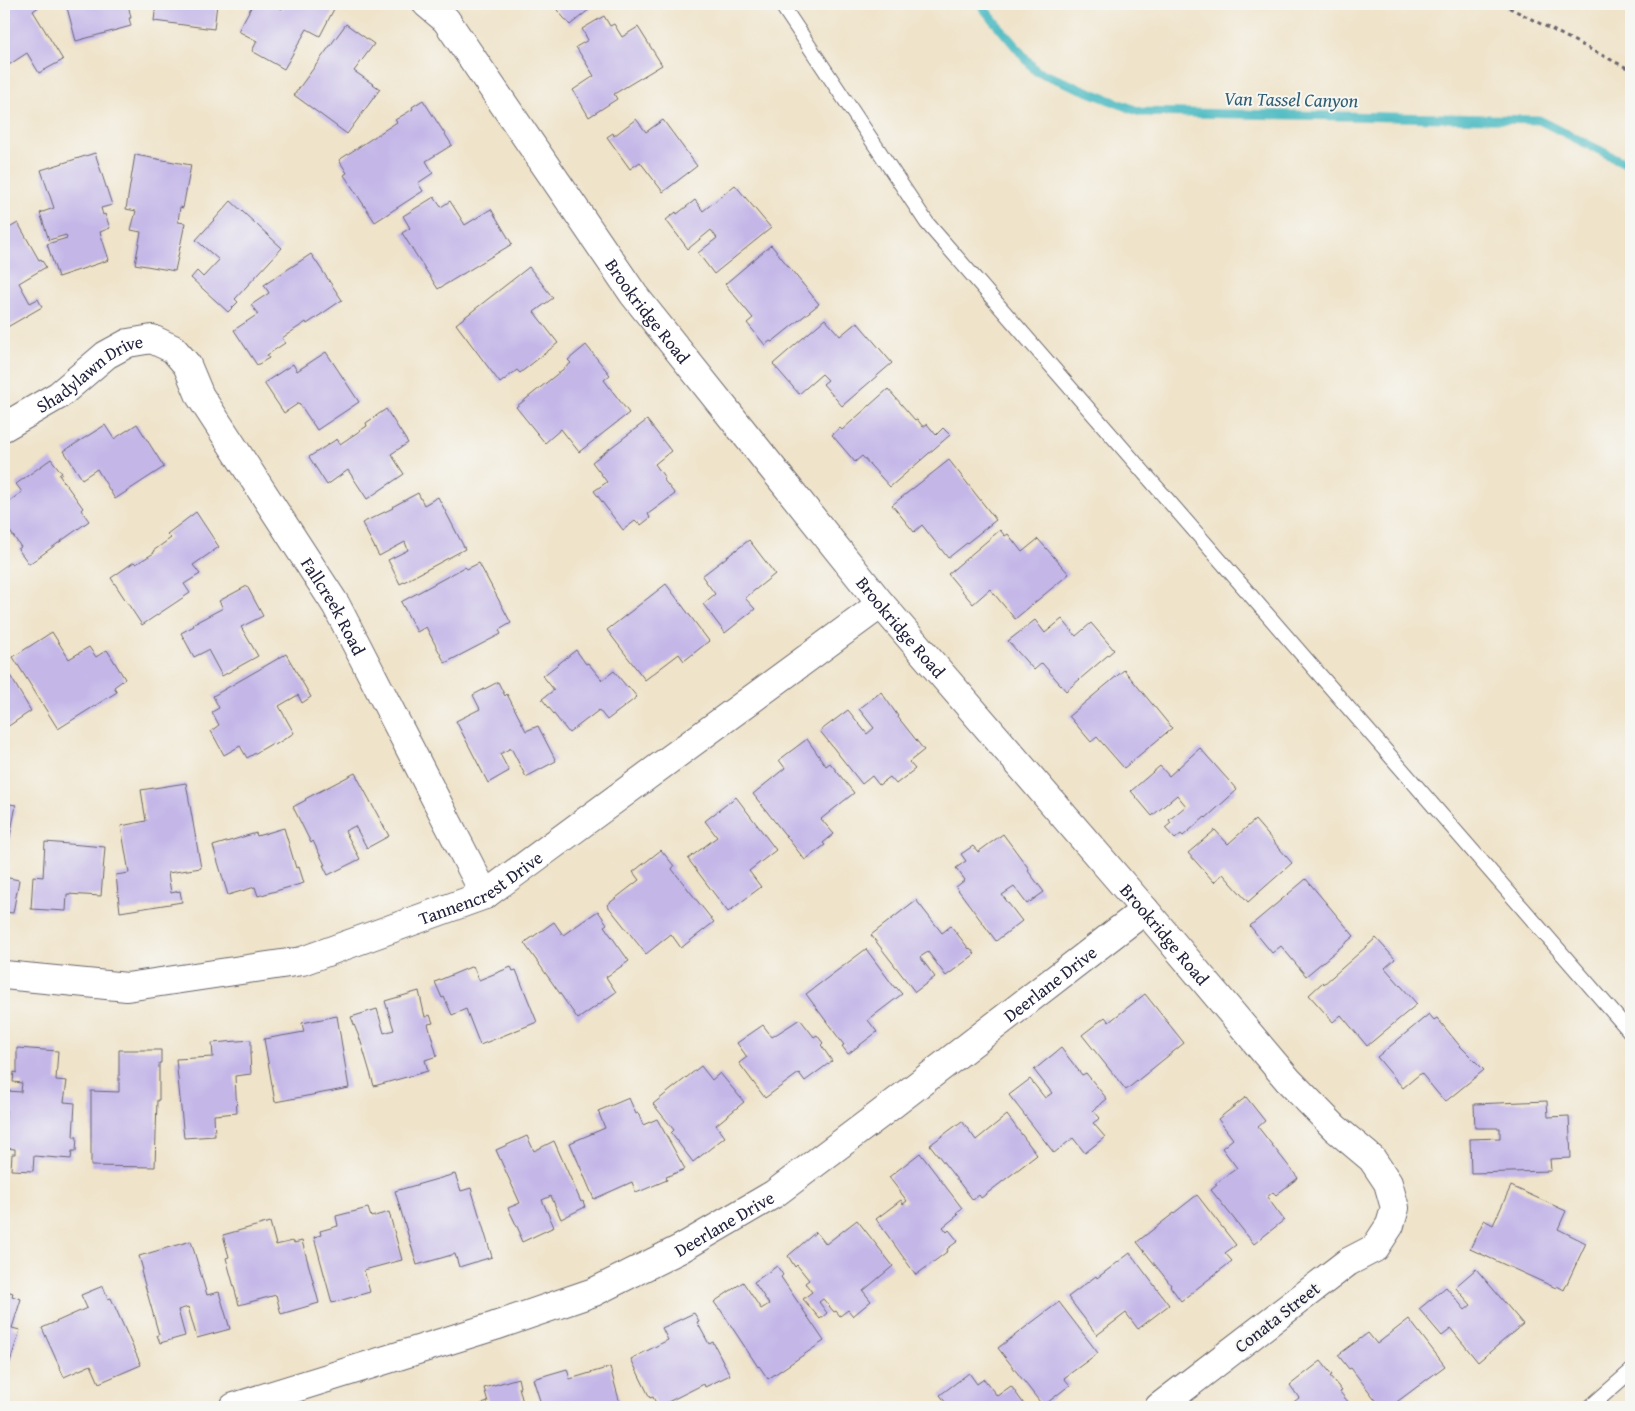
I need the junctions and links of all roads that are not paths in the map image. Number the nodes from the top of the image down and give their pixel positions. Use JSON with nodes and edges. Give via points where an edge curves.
{"nodes":[{"id":1,"x":427,"y":4,"type":"edge"},
{"id":2,"x":781,"y":4,"type":"edge"},
{"id":3,"x":152,"y":339,"type":"joint"},
{"id":4,"x":4,"y":426,"type":"edge"},
{"id":5,"x":881,"y":604,"type":"junction"},
{"id":6,"x":485,"y":895,"type":"junction"},
{"id":7,"x":1145,"y":910,"type":"junction"},
{"id":8,"x":4,"y":976,"type":"edge"},
{"id":9,"x":1631,"y":1033,"type":"edge"},
{"id":10,"x":1390,"y":1225,"type":"joint"},
{"id":11,"x":1631,"y":1371,"type":"edge"},
{"id":12,"x":234,"y":1407,"type":"edge"},
{"id":13,"x":1159,"y":1407,"type":"edge"},
{"id":14,"x":1590,"y":1407,"type":"edge"}],
"edges":[{"from":1,"to":5,"type":"street","name":"Brookridge Road","via":[[446,20],[634,295]]},
{"from":2,"to":9,"type":"lane","via":[[927,223]]},
{"from":3,"to":4,"type":"street","name":"Shadylawn Drive","via":[[128,343],[106,355],[59,394]]},
{"from":3,"to":6,"type":"street","name":"Fallcreek Road","via":[[173,349],[187,365],[200,396],[336,605]]},
{"from":5,"to":6,"type":"street","name":"Tannencrest Drive"},
{"from":5,"to":7,"type":"street","name":"Brookridge Road"},
{"from":6,"to":8,"type":"street","name":"Tannencrest Drive","via":[[302,961],[127,987]]},
{"from":7,"to":10,"type":"street","name":"Brookridge Road","via":[[1288,1080],[1335,1128],[1372,1159],[1388,1182],[1395,1208]]},
{"from":7,"to":12,"type":"street","name":"Deerlane Drive","via":[[774,1194],[680,1249],[594,1292],[496,1326]]},
{"from":10,"to":13,"type":"street","name":"Conata Street","via":[[1375,1248],[1348,1262]]},
{"from":11,"to":14,"type":"lane"}]}
